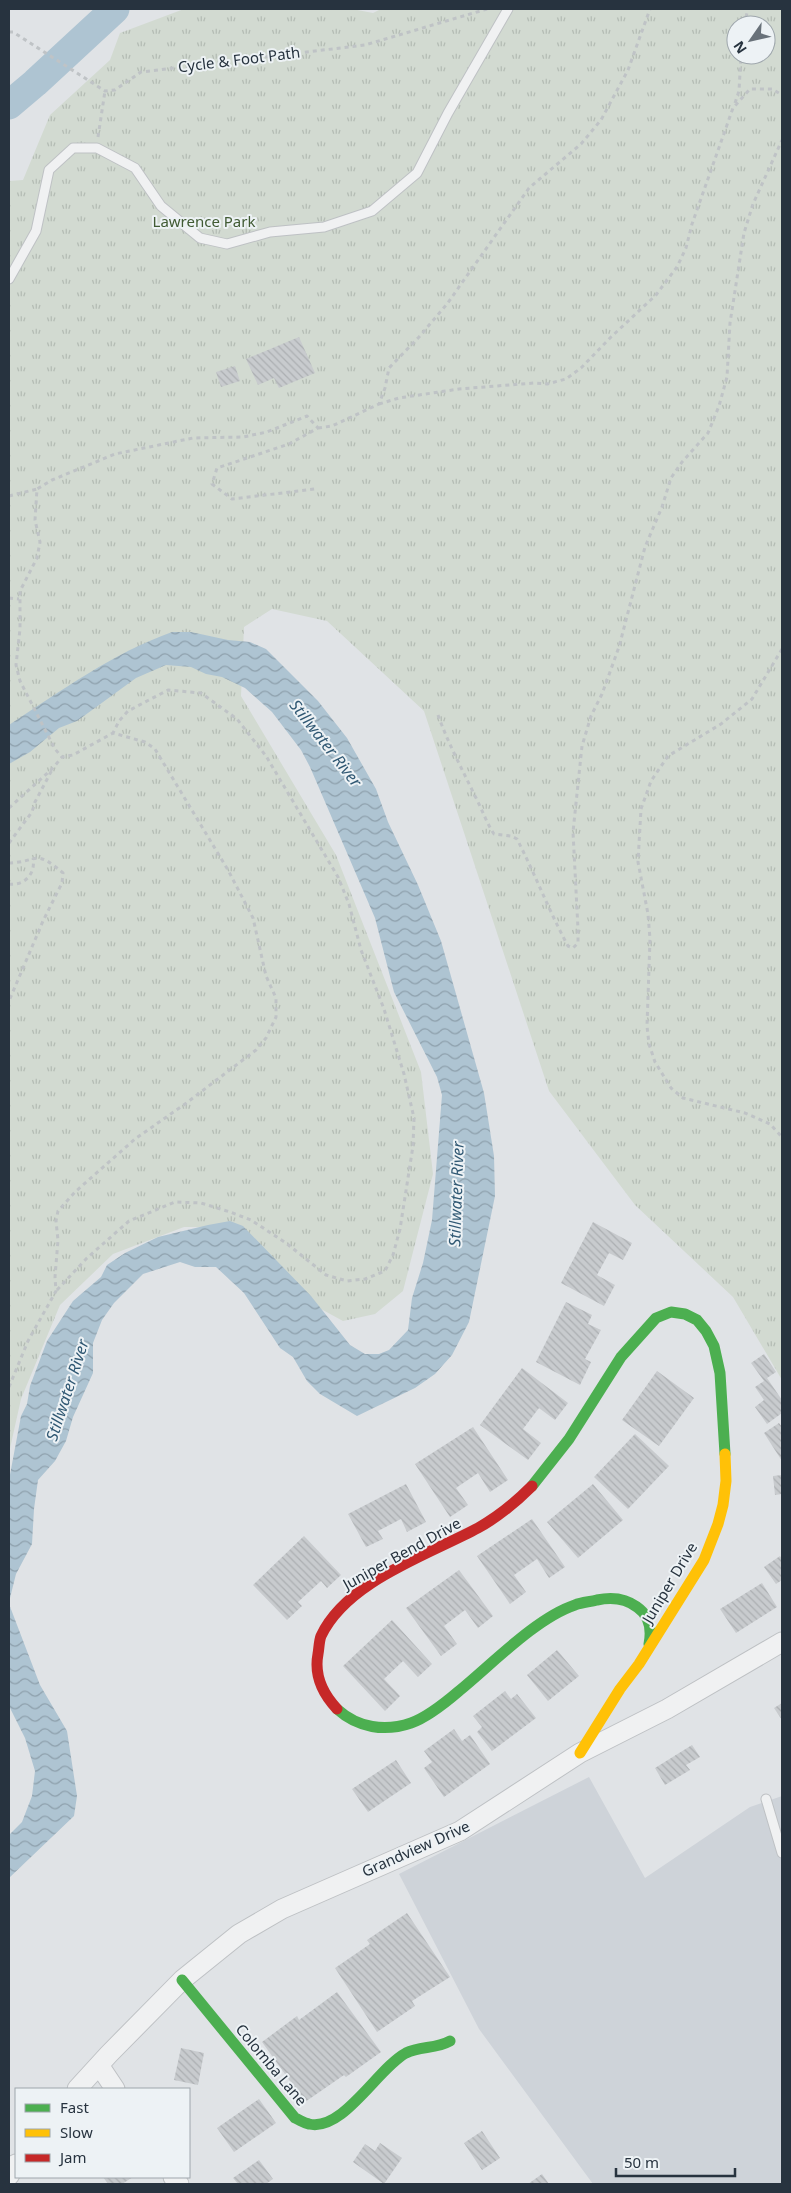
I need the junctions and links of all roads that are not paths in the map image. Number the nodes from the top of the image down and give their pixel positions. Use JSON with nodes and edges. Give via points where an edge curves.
{"nodes":[{"id":1,"x":508,"y":9,"type":"edge"},
{"id":2,"x":9,"y":279,"type":"edge"},
{"id":3,"x":702,"y":1322,"type":"joint"},
{"id":4,"x":782,"y":1642,"type":"edge"},
{"id":5,"x":649,"y":1644,"type":"junction"},
{"id":6,"x":580,"y":1753,"type":"junction"},
{"id":7,"x":766,"y":1799,"type":"dead end"},
{"id":8,"x":782,"y":1853,"type":"edge"},
{"id":9,"x":182,"y":1980,"type":"junction"},
{"id":10,"x":450,"y":2041,"type":"dead end"},
{"id":11,"x":99,"y":2065,"type":"junction"},
{"id":12,"x":78,"y":2088,"type":"edge"},
{"id":13,"x":114,"y":2088,"type":"edge"}],
"edges":[{"from":1,"to":2,"type":"lane","via":[[417,172],[372,211],[324,227],[270,232],[227,244],[200,238],[161,206],[135,168],[97,148],[73,148],[49,170],[36,231]]},
{"from":3,"to":5,"type":"street","name":"Juniper Drive","via":[[718,1352],[724,1502],[713,1539],[699,1569]]},
{"from":3,"to":5,"type":"street","name":"Juniper Bend Drive","via":[[678,1312],[660,1315],[626,1349],[560,1453],[538,1481],[500,1514],[472,1532],[346,1602],[327,1622],[320,1636],[316,1665],[322,1687],[333,1706],[355,1723],[381,1730],[406,1726],[440,1707],[553,1615],[577,1603],[616,1598],[637,1606],[649,1620]]},
{"from":4,"to":6,"type":"street","name":"Grandview Drive","via":[[667,1709]]},
{"from":5,"to":6,"type":"street","name":"Juniper Drive","via":[[644,1657]]},
{"from":6,"to":9,"type":"street","name":"Grandview Drive","via":[[460,1831],[260,1921],[218,1949]]},
{"from":7,"to":8,"type":"lane"},
{"from":9,"to":10,"type":"street","name":"Colomba Lane","via":[[295,2118],[310,2125],[319,2125],[337,2116],[407,2052],[435,2048]]},
{"from":9,"to":11,"type":"street","name":"Grandview Drive"},
{"from":11,"to":12,"type":"street","name":"Grandview Drive"},
{"from":11,"to":13,"type":"street"}]}
